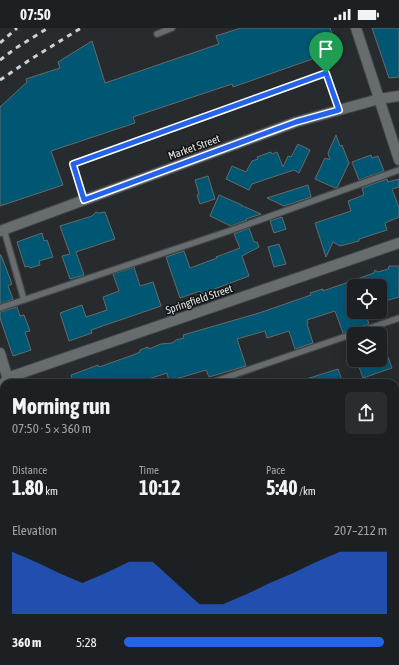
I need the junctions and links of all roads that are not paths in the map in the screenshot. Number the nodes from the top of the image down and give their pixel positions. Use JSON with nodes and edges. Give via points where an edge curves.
{"nodes":[{"id":1,"x":172,"y":28,"type":"edge"},
{"id":2,"x":356,"y":28,"type":"edge"},
{"id":3,"x":157,"y":34,"type":"dead end"},
{"id":4,"x":399,"y":96,"type":"edge"},
{"id":5,"x":379,"y":99,"type":"junction"},
{"id":6,"x":339,"y":110,"type":"junction"},
{"id":7,"x":399,"y":160,"type":"edge"},
{"id":8,"x":399,"y":170,"type":"edge"},
{"id":9,"x":84,"y":200,"type":"junction"},
{"id":10,"x":2,"y":230,"type":"edge"},
{"id":11,"x":399,"y":243,"type":"edge"},
{"id":12,"x":24,"y":300,"type":"junction"},
{"id":13,"x":0,"y":308,"type":"edge"},
{"id":14,"x":399,"y":318,"type":"edge"},
{"id":15,"x":0,"y":354,"type":"edge"},
{"id":16,"x":6,"y":379,"type":"edge"},
{"id":17,"x":12,"y":379,"type":"edge"},
{"id":18,"x":222,"y":379,"type":"edge"}],
"edges":[{"from":1,"to":3,"type":"lane"},
{"from":2,"to":5,"type":"street"},
{"from":4,"to":5,"type":"street","name":"Market Street"},
{"from":5,"to":6,"type":"street","name":"Market Street"},
{"from":5,"to":7,"type":"street"},
{"from":6,"to":9,"type":"street","name":"Market Street","via":[[296,122]]},
{"from":6,"to":9,"type":"lane","via":[[326,73],[73,164]]},
{"from":8,"to":12,"type":"lane"},
{"from":9,"to":10,"type":"street","name":"Market Street"},
{"from":10,"to":12,"type":"lane"},
{"from":11,"to":17,"type":"street","name":"Springfield Street"},
{"from":12,"to":13,"type":"lane"},
{"from":14,"to":18,"type":"lane"},
{"from":15,"to":16,"type":"street"}]}
